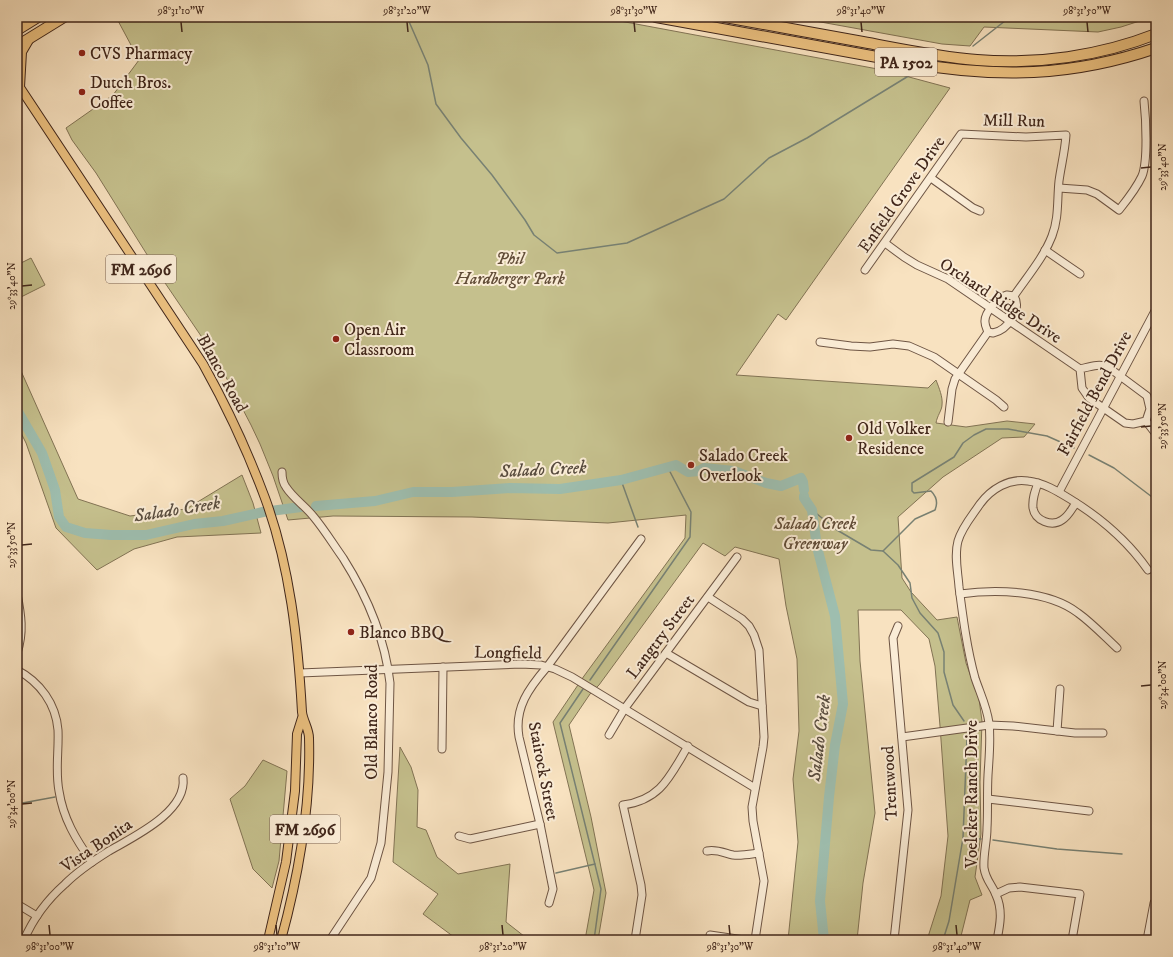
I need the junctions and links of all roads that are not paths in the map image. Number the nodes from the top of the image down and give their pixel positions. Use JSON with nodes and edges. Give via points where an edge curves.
{"nodes":[{"id":1,"x":38,"y":17,"type":"edge"},
{"id":2,"x":64,"y":17,"type":"edge"},
{"id":3,"x":656,"y":17,"type":"edge"},
{"id":4,"x":725,"y":17,"type":"edge"},
{"id":5,"x":17,"y":30,"type":"edge"},
{"id":6,"x":1156,"y":34,"type":"edge"},
{"id":7,"x":17,"y":37,"type":"edge"},
{"id":8,"x":30,"y":38,"type":"junction"},
{"id":9,"x":17,"y":46,"type":"edge"},
{"id":10,"x":1156,"y":48,"type":"edge"},
{"id":11,"x":18,"y":85,"type":"edge"},
{"id":12,"x":1144,"y":101,"type":"dead end"},
{"id":13,"x":962,"y":134,"type":"joint"},
{"id":14,"x":931,"y":178,"type":"junction"},
{"id":15,"x":1059,"y":188,"type":"junction"},
{"id":16,"x":980,"y":211,"type":"dead end"},
{"id":17,"x":885,"y":243,"type":"junction"},
{"id":18,"x":1045,"y":250,"type":"junction"},
{"id":19,"x":865,"y":270,"type":"dead end"},
{"id":20,"x":1080,"y":274,"type":"dead end"},
{"id":21,"x":1014,"y":296,"type":"junction"},
{"id":22,"x":991,"y":308,"type":"junction"},
{"id":23,"x":1156,"y":308,"type":"edge"},
{"id":24,"x":1009,"y":321,"type":"junction"},
{"id":25,"x":988,"y":332,"type":"junction"},
{"id":26,"x":820,"y":342,"type":"dead end"},
{"id":27,"x":1080,"y":369,"type":"junction"},
{"id":28,"x":958,"y":374,"type":"junction"},
{"id":29,"x":1120,"y":377,"type":"junction"},
{"id":30,"x":1004,"y":407,"type":"dead end"},
{"id":31,"x":1103,"y":408,"type":"junction"},
{"id":32,"x":1146,"y":421,"type":"junction"},
{"id":33,"x":948,"y":422,"type":"dead end"},
{"id":34,"x":1156,"y":434,"type":"edge"},
{"id":35,"x":282,"y":472,"type":"dead end"},
{"id":36,"x":1038,"y":483,"type":"junction"},
{"id":37,"x":1059,"y":492,"type":"junction"},
{"id":38,"x":1076,"y":502,"type":"junction"},
{"id":39,"x":641,"y":539,"type":"dead end"},
{"id":40,"x":737,"y":558,"type":"dead end"},
{"id":41,"x":1148,"y":570,"type":"dead end"},
{"id":42,"x":17,"y":594,"type":"edge"},
{"id":43,"x":960,"y":594,"type":"junction"},
{"id":44,"x":708,"y":597,"type":"junction"},
{"id":45,"x":898,"y":626,"type":"dead end"},
{"id":46,"x":1117,"y":648,"type":"dead end"},
{"id":47,"x":17,"y":652,"type":"edge"},
{"id":48,"x":666,"y":653,"type":"junction"},
{"id":49,"x":443,"y":667,"type":"junction"},
{"id":50,"x":547,"y":667,"type":"junction"},
{"id":51,"x":17,"y":670,"type":"edge"},
{"id":52,"x":388,"y":670,"type":"junction"},
{"id":53,"x":300,"y":673,"type":"junction"},
{"id":54,"x":1060,"y":689,"type":"dead end"},
{"id":55,"x":762,"y":706,"type":"junction"},
{"id":56,"x":625,"y":708,"type":"junction"},
{"id":57,"x":302,"y":718,"type":"junction"},
{"id":58,"x":989,"y":725,"type":"junction"},
{"id":59,"x":1057,"y":731,"type":"junction"},
{"id":60,"x":1103,"y":733,"type":"dead end"},
{"id":61,"x":609,"y":735,"type":"dead end"},
{"id":62,"x":902,"y":737,"type":"junction"},
{"id":63,"x":688,"y":746,"type":"junction"},
{"id":64,"x":442,"y":749,"type":"dead end"},
{"id":65,"x":183,"y":778,"type":"dead end"},
{"id":66,"x":755,"y":788,"type":"junction"},
{"id":67,"x":988,"y":799,"type":"junction"},
{"id":68,"x":1089,"y":811,"type":"dead end"},
{"id":69,"x":540,"y":824,"type":"junction"},
{"id":70,"x":459,"y":836,"type":"dead end"},
{"id":71,"x":707,"y":851,"type":"dead end"},
{"id":72,"x":759,"y":853,"type":"junction"},
{"id":73,"x":92,"y":862,"type":"junction"},
{"id":74,"x":996,"y":894,"type":"junction"},
{"id":75,"x":549,"y":903,"type":"dead end"},
{"id":76,"x":1155,"y":903,"type":"edge"},
{"id":77,"x":17,"y":904,"type":"edge"},
{"id":78,"x":37,"y":916,"type":"junction"},
{"id":79,"x":710,"y":935,"type":"dead end"},
{"id":80,"x":24,"y":940,"type":"edge"},
{"id":81,"x":268,"y":940,"type":"edge"},
{"id":82,"x":281,"y":940,"type":"edge"},
{"id":83,"x":330,"y":940,"type":"edge"},
{"id":84,"x":635,"y":940,"type":"edge"},
{"id":85,"x":744,"y":940,"type":"edge"},
{"id":86,"x":755,"y":940,"type":"edge"},
{"id":87,"x":894,"y":940,"type":"edge"},
{"id":88,"x":997,"y":940,"type":"edge"},
{"id":89,"x":1072,"y":940,"type":"edge"},
{"id":90,"x":1148,"y":940,"type":"edge"}],
"edges":[{"from":1,"to":5,"type":"highway"},
{"from":2,"to":8,"type":"highway"},
{"from":3,"to":10,"type":"highway","number":"PA 1502","via":[[910,63],[979,72],[1028,73],[1070,69],[1117,60]]},
{"from":4,"to":6,"type":"highway","number":"PA 1502","via":[[919,52],[996,61],[1076,56],[1108,50]]},
{"from":7,"to":8,"type":"highway"},
{"from":8,"to":9,"type":"highway"},
{"from":8,"to":11,"type":"main road","via":[[22,52]]},
{"from":11,"to":53,"type":"main road","name":"Blanco Road","number":"FM 2696","via":[[203,364],[224,403],[266,499],[292,608]]},
{"from":12,"to":15,"type":"street","via":[[1144,170],[1137,186],[1119,210],[1087,190]]},
{"from":13,"to":14,"type":"street","name":"Enfield Grove Drive"},
{"from":13,"to":15,"type":"street","name":"Mill Run","via":[[1018,137],[1066,135]]},
{"from":14,"to":16,"type":"street"},
{"from":14,"to":17,"type":"street","name":"Enfield Grove Drive"},
{"from":15,"to":18,"type":"street","via":[[1057,220],[1052,238]]},
{"from":17,"to":19,"type":"street","name":"Enfield Grove Drive"},
{"from":17,"to":22,"type":"street","name":"Orchard Ridge Drive","via":[[904,257],[948,279]]},
{"from":18,"to":20,"type":"street"},
{"from":18,"to":21,"type":"street"},
{"from":21,"to":22,"type":"street","via":[[1002,296]]},
{"from":21,"to":24,"type":"street","via":[[1016,308]]},
{"from":22,"to":24,"type":"street","name":"Orchard Ridge Drive"},
{"from":22,"to":25,"type":"street","via":[[985,319]]},
{"from":23,"to":29,"type":"street","name":"Fairfield Bend Drive"},
{"from":24,"to":25,"type":"street","via":[[1002,330]]},
{"from":24,"to":27,"type":"street","name":"Orchard Ridge Drive"},
{"from":25,"to":28,"type":"street"},
{"from":26,"to":28,"type":"street","via":[[870,347],[893,344],[910,346],[928,353]]},
{"from":27,"to":29,"type":"street","via":[[1104,365]]},
{"from":27,"to":31,"type":"street","via":[[1085,394]]},
{"from":28,"to":30,"type":"street"},
{"from":28,"to":33,"type":"street","via":[[952,389]]},
{"from":29,"to":31,"type":"street","name":"Fairfield Bend Drive"},
{"from":29,"to":32,"type":"street","via":[[1147,396],[1150,409]]},
{"from":31,"to":32,"type":"street","via":[[1125,422],[1133,424]]},
{"from":31,"to":37,"type":"street","name":"Fairfield Bend Drive"},
{"from":32,"to":34,"type":"street"},
{"from":35,"to":52,"type":"street","name":"Old Blanco Road","via":[[285,486],[319,524],[355,578],[379,631]]},
{"from":36,"to":37,"type":"street","name":"Voelcker Ranch Drive"},
{"from":36,"to":38,"type":"street","via":[[1033,508],[1040,519],[1051,523],[1062,520]]},
{"from":36,"to":43,"type":"street","name":"Voelcker Ranch Drive","via":[[1015,481],[1002,485],[986,497],[966,524],[956,556]]},
{"from":37,"to":38,"type":"street","name":"Voelcker Ranch Drive"},
{"from":38,"to":41,"type":"street","name":"Voelcker Ranch Drive","via":[[1118,534]]},
{"from":39,"to":50,"type":"street","name":"Stairock Street"},
{"from":40,"to":44,"type":"street","name":"Langtry Street"},
{"from":42,"to":47,"type":"street","via":[[22,619]]},
{"from":43,"to":46,"type":"street","via":[[1021,593],[1054,600],[1079,613]]},
{"from":43,"to":58,"type":"street","name":"Voelcker Ranch Drive","via":[[969,654],[985,703]]},
{"from":44,"to":48,"type":"street","name":"Langtry Street"},
{"from":44,"to":55,"type":"street","via":[[742,618],[754,635],[759,650]]},
{"from":45,"to":62,"type":"street","name":"Trentwood","via":[[893,638]]},
{"from":48,"to":55,"type":"street","via":[[749,702]]},
{"from":48,"to":56,"type":"street","name":"Langtry Street"},
{"from":49,"to":50,"type":"street","name":"Longfield","via":[[521,664]]},
{"from":49,"to":52,"type":"street","name":"Longfield"},
{"from":49,"to":64,"type":"street"},
{"from":50,"to":56,"type":"street","name":"Longfield","via":[[572,677]]},
{"from":50,"to":69,"type":"street","name":"Stairock Street","via":[[534,681],[522,701],[518,725]]},
{"from":51,"to":73,"type":"street","via":[[36,683],[52,707],[58,728],[57,780],[63,808],[75,837]]},
{"from":52,"to":53,"type":"street","name":"Longfield"},
{"from":52,"to":83,"type":"street","name":"Old Blanco Road","via":[[388,772],[381,843],[371,878]]},
{"from":53,"to":57,"type":"main road","name":"Blanco Road","number":"FM 2696"},
{"from":54,"to":59,"type":"street"},
{"from":55,"to":66,"type":"street","via":[[763,747]]},
{"from":56,"to":61,"type":"street","name":"Langtry Street"},
{"from":56,"to":63,"type":"street","name":"Longfield"},
{"from":57,"to":81,"type":"main road","name":"Blanco Road","number":"FM 2696","via":[[297,734],[295,791],[286,862]]},
{"from":57,"to":82,"type":"main road","name":"Blanco Road","number":"FM 2696","via":[[309,735],[306,818],[299,864]]},
{"from":58,"to":59,"type":"street"},
{"from":58,"to":62,"type":"street"},
{"from":58,"to":67,"type":"street","name":"Voelcker Ranch Drive"},
{"from":59,"to":60,"type":"street"},
{"from":62,"to":87,"type":"street","name":"Trentwood","via":[[908,810]]},
{"from":63,"to":66,"type":"street","name":"Longfield"},
{"from":63,"to":84,"type":"street","via":[[662,787],[642,801],[623,805],[642,895]]},
{"from":65,"to":73,"type":"street","name":"Vista Bonita","via":[[181,793],[156,822]]},
{"from":66,"to":72,"type":"street","via":[[752,807]]},
{"from":67,"to":68,"type":"street"},
{"from":67,"to":74,"type":"street","name":"Voelcker Ranch Drive","via":[[984,869],[987,880]]},
{"from":69,"to":70,"type":"street","via":[[470,839]]},
{"from":69,"to":75,"type":"street","name":"Stairock Street","via":[[553,889]]},
{"from":71,"to":72,"type":"street","via":[[719,850],[740,855]]},
{"from":72,"to":86,"type":"street","via":[[764,886]]},
{"from":73,"to":78,"type":"street","name":"Vista Bonita","via":[[64,884]]},
{"from":74,"to":88,"type":"street","name":"Voelcker Ranch Drive","via":[[1000,914]]},
{"from":74,"to":89,"type":"street","via":[[1020,886],[1080,894]]},
{"from":76,"to":90,"type":"street"},
{"from":77,"to":78,"type":"street"},
{"from":78,"to":80,"type":"street","name":"Vista Bonita"},
{"from":79,"to":85,"type":"street"}]}
